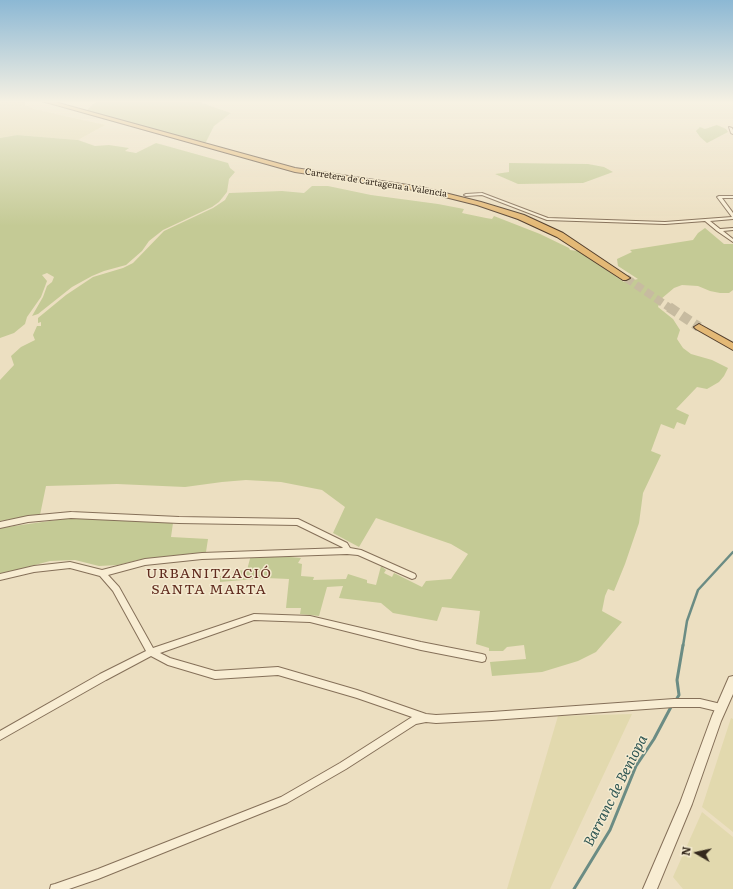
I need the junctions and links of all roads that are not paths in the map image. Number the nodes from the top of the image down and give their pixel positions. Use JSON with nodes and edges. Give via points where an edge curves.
{"nodes":[{"id":1,"x":194,"y":142,"type":"edge"},
{"id":2,"x":466,"y":195,"type":"dead end"},
{"id":3,"x":733,"y":197,"type":"edge"},
{"id":4,"x":733,"y":217,"type":"edge"},
{"id":5,"x":706,"y":220,"type":"junction"},
{"id":6,"x":733,"y":229,"type":"edge"},
{"id":7,"x":718,"y":230,"type":"junction"},
{"id":8,"x":733,"y":241,"type":"edge"},
{"id":9,"x":626,"y":278,"type":"tunnel mouth"},
{"id":10,"x":699,"y":327,"type":"tunnel mouth"},
{"id":11,"x":733,"y":347,"type":"edge"},
{"id":12,"x":0,"y":525,"type":"edge"},
{"id":13,"x":347,"y":551,"type":"junction"},
{"id":14,"x":102,"y":573,"type":"junction"},
{"id":15,"x":412,"y":576,"type":"dead end"},
{"id":16,"x":0,"y":578,"type":"edge"},
{"id":17,"x":151,"y":652,"type":"junction"},
{"id":18,"x":482,"y":658,"type":"dead end"},
{"id":19,"x":733,"y":681,"type":"edge"},
{"id":20,"x":721,"y":708,"type":"junction"},
{"id":21,"x":426,"y":718,"type":"junction"},
{"id":22,"x":0,"y":736,"type":"edge"},
{"id":23,"x":55,"y":889,"type":"edge"},
{"id":24,"x":650,"y":889,"type":"edge"}],
"edges":[{"from":1,"to":9,"type":"highway","name":"Carretera de Cartagena a Valencia","via":[[287,168],[435,192],[479,202],[555,233]]},
{"from":2,"to":5,"type":"street","via":[[482,194],[547,219],[665,223]]},
{"from":3,"to":4,"type":"street","via":[[720,197]]},
{"from":4,"to":5,"type":"street"},
{"from":5,"to":7,"type":"street"},
{"from":6,"to":7,"type":"street"},
{"from":7,"to":8,"type":"street"},
{"from":10,"to":11,"type":"highway"},
{"from":12,"to":13,"type":"street","via":[[28,519],[71,515],[298,522],[345,545]]},
{"from":13,"to":14,"type":"street","via":[[202,556],[146,562]]},
{"from":13,"to":15,"type":"street","via":[[359,552]]},
{"from":14,"to":16,"type":"street","via":[[70,565],[34,569]]},
{"from":14,"to":17,"type":"street","via":[[116,589]]},
{"from":17,"to":18,"type":"street","via":[[254,617],[310,619]]},
{"from":17,"to":21,"type":"street","via":[[168,661],[215,675],[278,671]]},
{"from":17,"to":22,"type":"street"},
{"from":19,"to":20,"type":"street"},
{"from":20,"to":21,"type":"street","via":[[700,703],[674,703]]},
{"from":20,"to":24,"type":"street","via":[[686,804]]},
{"from":21,"to":23,"type":"street","via":[[415,720],[284,800],[112,869]]}]}
